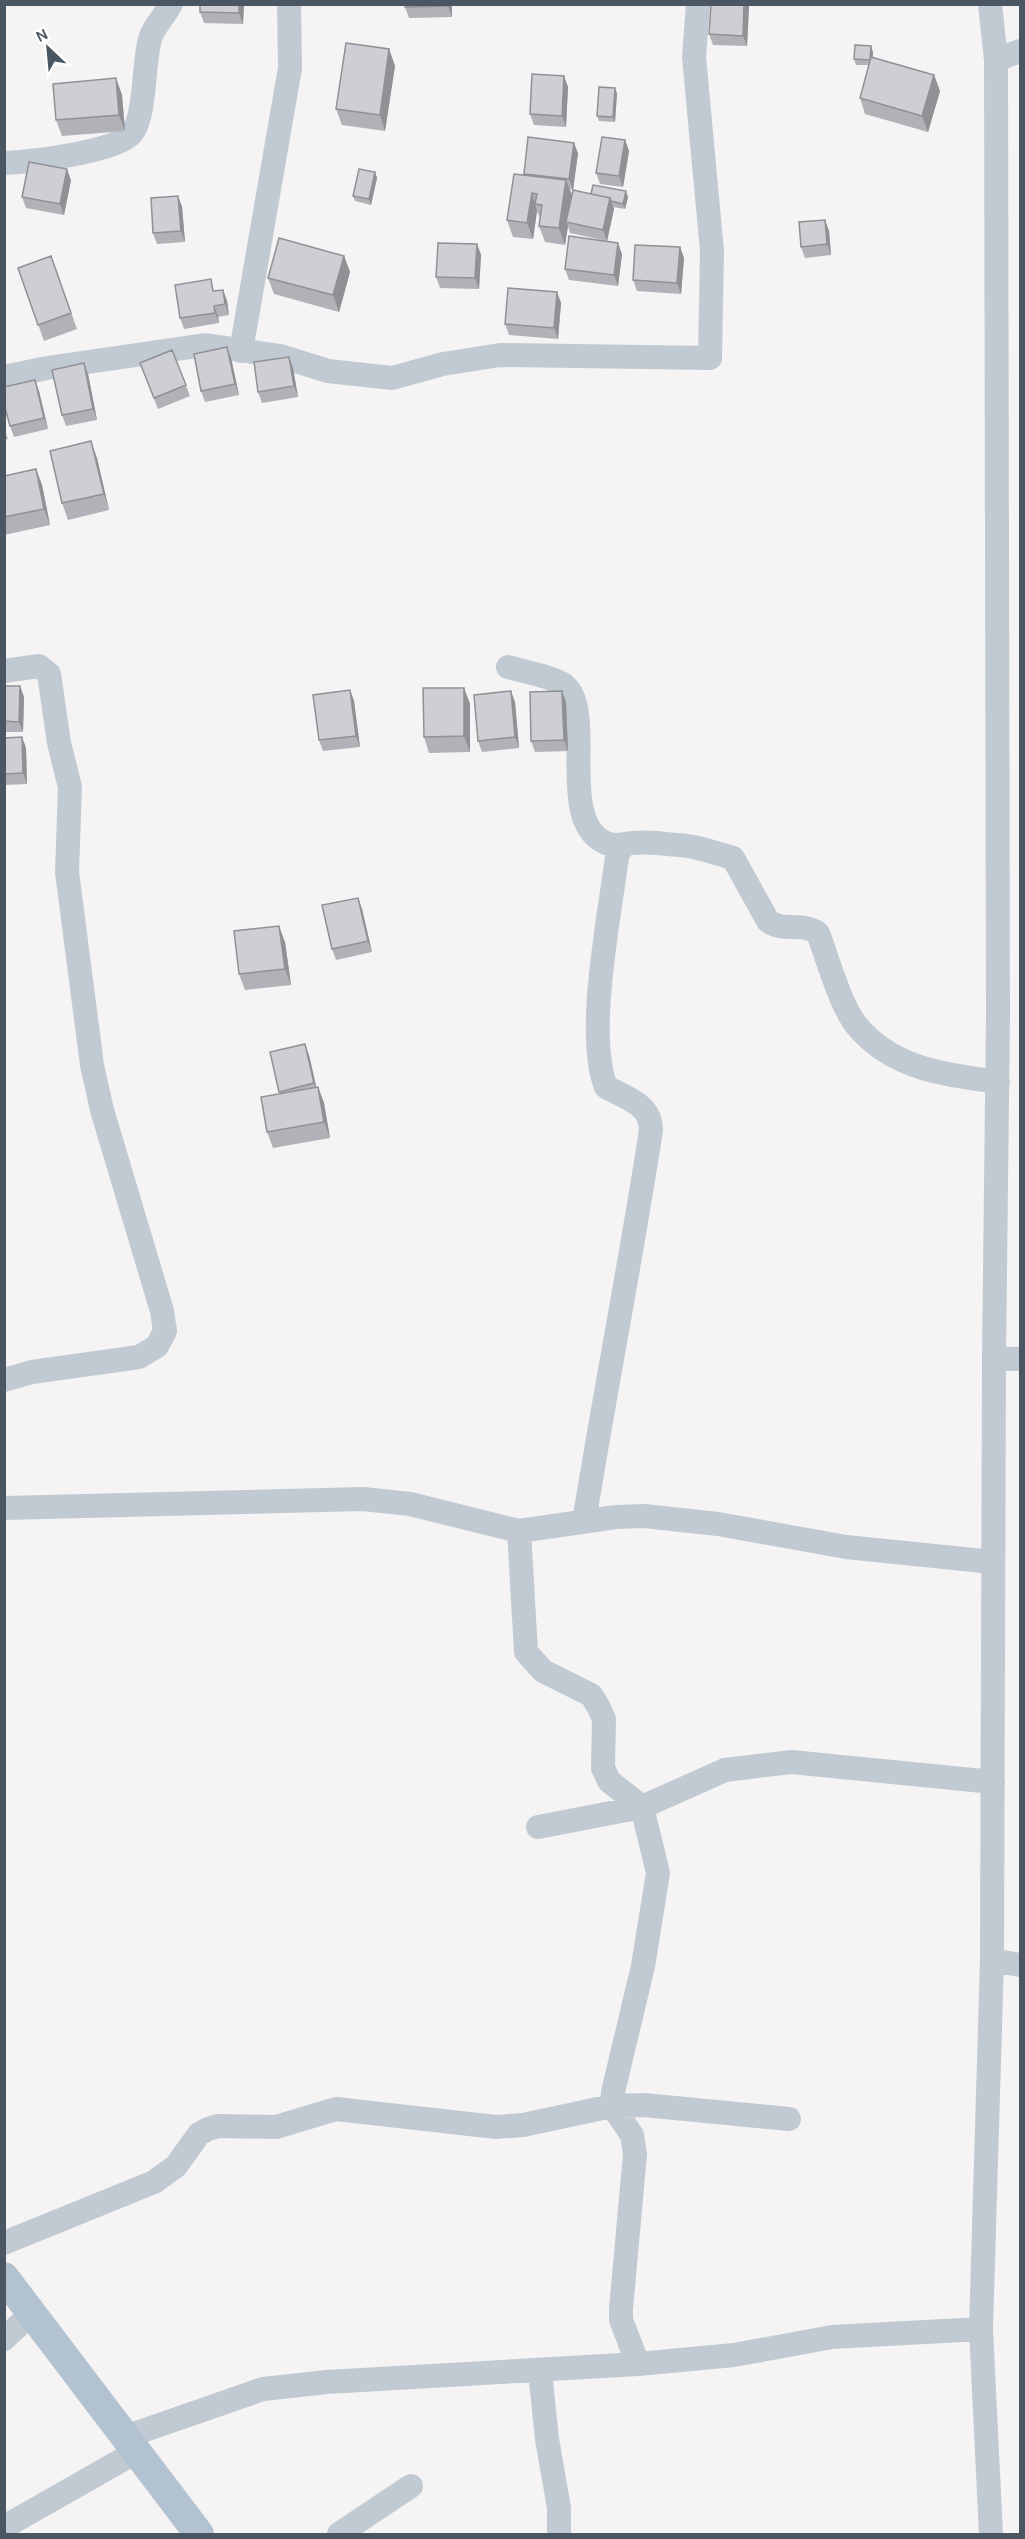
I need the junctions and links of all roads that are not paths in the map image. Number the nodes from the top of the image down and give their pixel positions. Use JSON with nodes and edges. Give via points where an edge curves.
{"nodes":[{"id":1,"x":171,"y":4,"type":"edge"},
{"id":2,"x":289,"y":4,"type":"edge"},
{"id":3,"x":698,"y":4,"type":"edge"},
{"id":4,"x":990,"y":4,"type":"edge"},
{"id":5,"x":1020,"y":51,"type":"edge"},
{"id":6,"x":996,"y":60,"type":"junction"},
{"id":7,"x":4,"y":163,"type":"edge"},
{"id":8,"x":241,"y":351,"type":"junction"},
{"id":9,"x":4,"y":377,"type":"edge"},
{"id":10,"x":508,"y":666,"type":"dead end"},
{"id":11,"x":4,"y":671,"type":"edge"},
{"id":12,"x":622,"y":847,"type":"junction"},
{"id":13,"x":998,"y":1082,"type":"junction"},
{"id":14,"x":994,"y":1358,"type":"junction"},
{"id":15,"x":1020,"y":1359,"type":"edge"},
{"id":16,"x":4,"y":1380,"type":"edge"},
{"id":17,"x":4,"y":1508,"type":"edge"},
{"id":18,"x":584,"y":1522,"type":"junction"},
{"id":19,"x":519,"y":1531,"type":"junction"},
{"id":20,"x":993,"y":1562,"type":"junction"},
{"id":21,"x":993,"y":1782,"type":"junction"},
{"id":22,"x":642,"y":1808,"type":"junction"},
{"id":23,"x":538,"y":1827,"type":"dead end"},
{"id":24,"x":992,"y":1960,"type":"junction"},
{"id":25,"x":1020,"y":1965,"type":"edge"},
{"id":26,"x":612,"y":2106,"type":"junction"},
{"id":27,"x":789,"y":2119,"type":"dead end"},
{"id":28,"x":4,"y":2243,"type":"edge"},
{"id":29,"x":4,"y":2277,"type":"edge"},
{"id":30,"x":32,"y":2313,"type":"junction"},
{"id":31,"x":981,"y":2329,"type":"junction"},
{"id":32,"x":4,"y":2339,"type":"edge"},
{"id":33,"x":638,"y":2364,"type":"junction"},
{"id":34,"x":540,"y":2371,"type":"junction"},
{"id":35,"x":131,"y":2444,"type":"junction"},
{"id":36,"x":411,"y":2486,"type":"dead end"},
{"id":37,"x":4,"y":2527,"type":"edge"},
{"id":38,"x":199,"y":2535,"type":"edge"},
{"id":39,"x":339,"y":2535,"type":"edge"},
{"id":40,"x":559,"y":2535,"type":"edge"},
{"id":41,"x":991,"y":2535,"type":"edge"}],
"edges":[{"from":1,"to":7,"type":"street","via":[[150,36],[143,69],[141,113],[132,134],[120,142],[41,161]]},
{"from":2,"to":8,"type":"street","via":[[290,68]]},
{"from":3,"to":8,"type":"street","via":[[694,57],[712,251],[711,358],[500,355],[443,364],[392,378],[328,371],[280,356]]},
{"from":4,"to":6,"type":"street"},
{"from":5,"to":6,"type":"street"},
{"from":6,"to":13,"type":"street"},
{"from":8,"to":9,"type":"street","via":[[205,345]]},
{"from":10,"to":12,"type":"street","via":[[562,683],[572,693],[577,717],[580,800],[588,828],[602,840]]},
{"from":11,"to":16,"type":"street","via":[[39,666],[49,674],[70,787],[67,872],[92,1065],[165,1331],[157,1346],[139,1357],[32,1371]]},
{"from":12,"to":13,"type":"street","via":[[634,843],[682,845],[733,858],[768,921],[778,927],[806,926],[818,933],[856,1025],[886,1052],[922,1070]]},
{"from":12,"to":18,"type":"street","via":[[617,856],[598,1006],[600,1062],[606,1087],[646,1109],[651,1130]]},
{"from":13,"to":14,"type":"street"},
{"from":14,"to":15,"type":"street"},
{"from":14,"to":20,"type":"street"},
{"from":17,"to":19,"type":"street","via":[[363,1499],[410,1504]]},
{"from":18,"to":19,"type":"street"},
{"from":18,"to":20,"type":"street","via":[[644,1516],[846,1546]]},
{"from":19,"to":22,"type":"street","via":[[526,1652],[543,1671],[591,1695],[604,1719],[603,1768],[609,1781]]},
{"from":20,"to":21,"type":"street"},
{"from":21,"to":22,"type":"street","via":[[791,1762],[725,1770]]},
{"from":21,"to":24,"type":"street"},
{"from":22,"to":23,"type":"street"},
{"from":22,"to":26,"type":"street","via":[[658,1872],[643,1966]]},
{"from":24,"to":25,"type":"street"},
{"from":24,"to":31,"type":"street"},
{"from":26,"to":27,"type":"street","via":[[644,2105]]},
{"from":26,"to":28,"type":"street","via":[[496,2127],[336,2109],[276,2127],[218,2126],[199,2134],[176,2166],[154,2182]]},
{"from":26,"to":33,"type":"street","via":[[632,2135],[635,2154],[621,2320]]},
{"from":29,"to":30,"type":"main road"},
{"from":30,"to":32,"type":"street"},
{"from":30,"to":35,"type":"main road"},
{"from":31,"to":33,"type":"street","via":[[832,2337],[734,2355]]},
{"from":31,"to":41,"type":"street"},
{"from":33,"to":34,"type":"street"},
{"from":34,"to":35,"type":"street","via":[[263,2389]]},
{"from":34,"to":40,"type":"street","via":[[560,2508]]},
{"from":35,"to":37,"type":"street"},
{"from":35,"to":38,"type":"main road"},
{"from":36,"to":39,"type":"street"}]}
